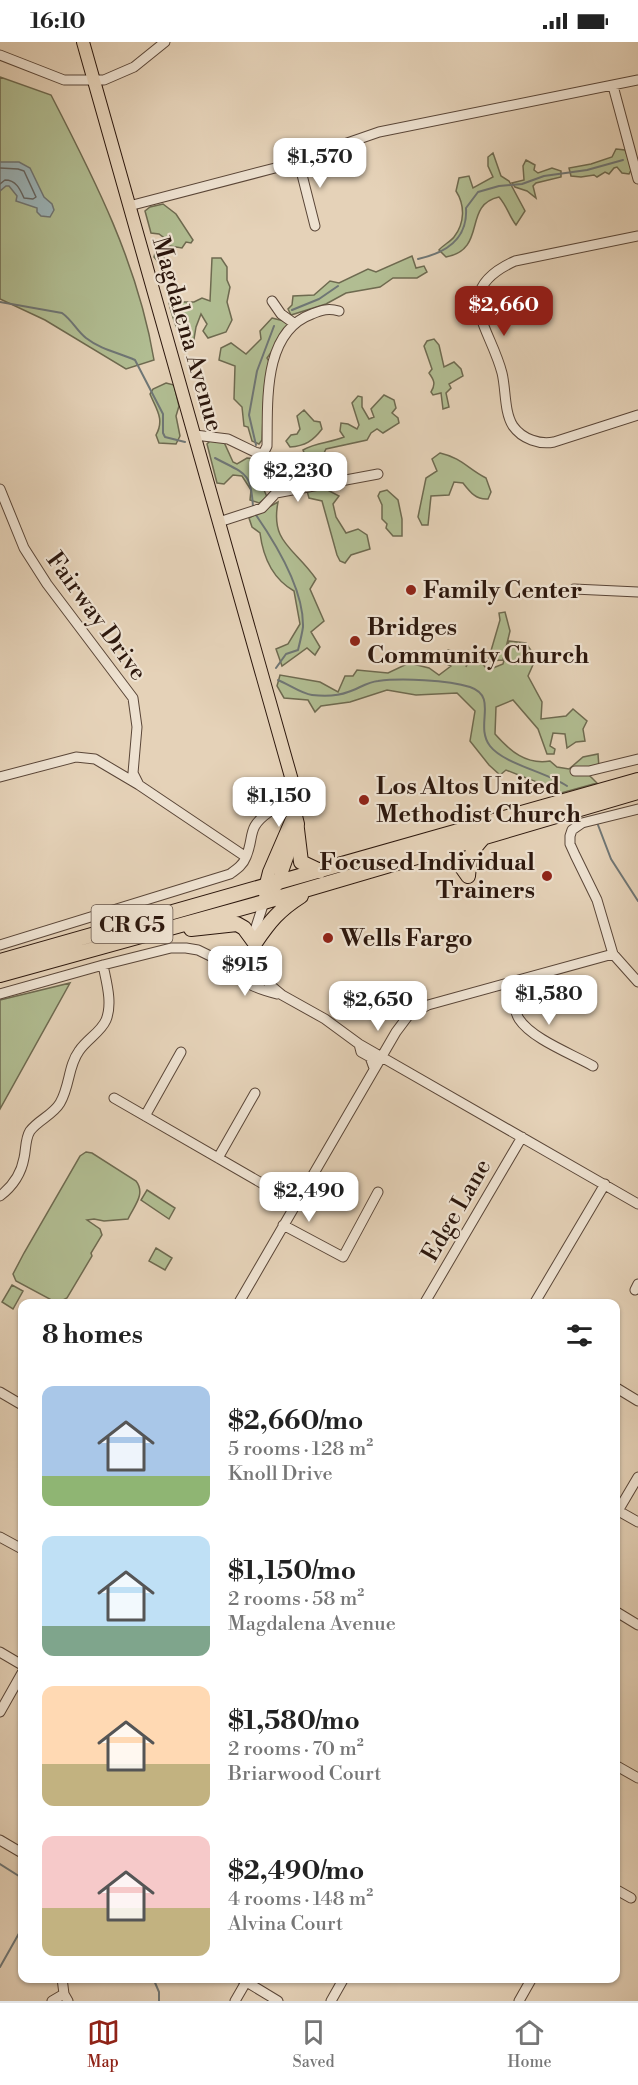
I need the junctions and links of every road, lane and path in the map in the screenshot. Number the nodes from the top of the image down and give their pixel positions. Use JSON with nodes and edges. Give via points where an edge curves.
{"nodes":[{"id":1,"x":83,"y":42,"type":"edge"},
{"id":2,"x":165,"y":42,"type":"edge"},
{"id":3,"x":0,"y":55,"type":"edge"},
{"id":4,"x":93,"y":79,"type":"junction"},
{"id":5,"x":638,"y":80,"type":"edge"},
{"id":6,"x":613,"y":86,"type":"junction"},
{"id":7,"x":298,"y":159,"type":"junction"},
{"id":8,"x":638,"y":179,"type":"edge"},
{"id":9,"x":129,"y":206,"type":"junction"},
{"id":10,"x":315,"y":226,"type":"dead end"},
{"id":11,"x":638,"y":236,"type":"edge"},
{"id":12,"x":272,"y":301,"type":"dead end"},
{"id":13,"x":339,"y":311,"type":"dead end"},
{"id":14,"x":295,"y":324,"type":"junction"},
{"id":15,"x":638,"y":416,"type":"edge"},
{"id":16,"x":195,"y":435,"type":"junction"},
{"id":17,"x":378,"y":474,"type":"dead end"},
{"id":18,"x":0,"y":489,"type":"edge"},
{"id":19,"x":219,"y":522,"type":"junction"},
{"id":20,"x":574,"y":589,"type":"dead end"},
{"id":21,"x":638,"y":592,"type":"edge"},
{"id":22,"x":638,"y":759,"type":"edge"},
{"id":23,"x":575,"y":771,"type":"dead end"},
{"id":24,"x":0,"y":777,"type":"edge"},
{"id":25,"x":638,"y":780,"type":"edge"},
{"id":26,"x":139,"y":785,"type":"junction"},
{"id":27,"x":638,"y":792,"type":"edge"},
{"id":28,"x":638,"y":809,"type":"edge"},
{"id":29,"x":295,"y":812,"type":"junction"},
{"id":30,"x":297,"y":829,"type":"junction"},
{"id":31,"x":485,"y":836,"type":"junction"},
{"id":32,"x":436,"y":850,"type":"junction"},
{"id":33,"x":246,"y":857,"type":"junction"},
{"id":34,"x":320,"y":871,"type":"junction"},
{"id":35,"x":271,"y":885,"type":"junction"},
{"id":36,"x":315,"y":888,"type":"junction"},
{"id":37,"x":264,"y":902,"type":"junction"},
{"id":38,"x":171,"y":928,"type":"junction"},
{"id":39,"x":255,"y":942,"type":"junction"},
{"id":40,"x":0,"y":945,"type":"edge"},
{"id":41,"x":613,"y":954,"type":"junction"},
{"id":42,"x":0,"y":961,"type":"edge"},
{"id":43,"x":103,"y":965,"type":"junction"},
{"id":44,"x":262,"y":967,"type":"junction"},
{"id":45,"x":232,"y":968,"type":"junction"},
{"id":46,"x":0,"y":975,"type":"edge"},
{"id":47,"x":638,"y":982,"type":"edge"},
{"id":48,"x":508,"y":983,"type":"junction"},
{"id":49,"x":0,"y":994,"type":"edge"},
{"id":50,"x":282,"y":995,"type":"junction"},
{"id":51,"x":359,"y":1044,"type":"junction"},
{"id":52,"x":181,"y":1052,"type":"dead end"},
{"id":53,"x":381,"y":1056,"type":"junction"},
{"id":54,"x":593,"y":1066,"type":"dead end"},
{"id":55,"x":374,"y":1068,"type":"junction"},
{"id":56,"x":255,"y":1093,"type":"dead end"},
{"id":57,"x":114,"y":1098,"type":"dead end"},
{"id":58,"x":145,"y":1116,"type":"junction"},
{"id":59,"x":522,"y":1137,"type":"junction"},
{"id":60,"x":218,"y":1158,"type":"junction"},
{"id":61,"x":605,"y":1184,"type":"junction"},
{"id":62,"x":378,"y":1192,"type":"dead end"},
{"id":63,"x":0,"y":1196,"type":"edge"},
{"id":64,"x":296,"y":1203,"type":"junction"},
{"id":65,"x":638,"y":1203,"type":"edge"},
{"id":66,"x":283,"y":1225,"type":"junction"},
{"id":67,"x":241,"y":1299,"type":"edge"},
{"id":68,"x":427,"y":1299,"type":"edge"},
{"id":69,"x":537,"y":1299,"type":"edge"},
{"id":70,"x":620,"y":1390,"type":"edge"},
{"id":71,"x":0,"y":1392,"type":"edge"},
{"id":72,"x":638,"y":1401,"type":"edge"},
{"id":73,"x":18,"y":1403,"type":"edge"},
{"id":74,"x":638,"y":1477,"type":"edge"},
{"id":75,"x":620,"y":1506,"type":"edge"},
{"id":76,"x":620,"y":1514,"type":"edge"},
{"id":77,"x":638,"y":1522,"type":"edge"},
{"id":78,"x":0,"y":1537,"type":"edge"},
{"id":79,"x":18,"y":1547,"type":"edge"},
{"id":80,"x":620,"y":1614,"type":"edge"},
{"id":81,"x":638,"y":1625,"type":"edge"},
{"id":82,"x":0,"y":1652,"type":"edge"},
{"id":83,"x":18,"y":1663,"type":"edge"},
{"id":84,"x":18,"y":1680,"type":"edge"},
{"id":85,"x":0,"y":1712,"type":"edge"},
{"id":86,"x":620,"y":1768,"type":"edge"},
{"id":87,"x":638,"y":1778,"type":"edge"},
{"id":88,"x":0,"y":1840,"type":"edge"},
{"id":89,"x":18,"y":1851,"type":"edge"},
{"id":90,"x":620,"y":1892,"type":"edge"},
{"id":91,"x":631,"y":1898,"type":"dead end"},
{"id":92,"x":242,"y":1983,"type":"edge"},
{"id":93,"x":248,"y":1983,"type":"edge"},
{"id":94,"x":341,"y":1983,"type":"edge"},
{"id":95,"x":529,"y":1983,"type":"edge"},
{"id":96,"x":66,"y":1997,"type":"edge"},
{"id":97,"x":52,"y":2001,"type":"edge"},
{"id":98,"x":235,"y":2001,"type":"edge"},
{"id":99,"x":279,"y":2001,"type":"edge"},
{"id":100,"x":331,"y":2001,"type":"edge"},
{"id":101,"x":519,"y":2001,"type":"edge"}],
"edges":[{"from":1,"to":4,"type":"main road","name":"Magdalena Avenue"},
{"from":2,"to":4,"type":"street","via":[[134,67],[104,80]]},
{"from":3,"to":4,"type":"street","via":[[64,80]]},
{"from":4,"to":9,"type":"main road","name":"Magdalena Avenue"},
{"from":5,"to":6,"type":"street"},
{"from":6,"to":7,"type":"street","via":[[399,127]]},
{"from":6,"to":8,"type":"street"},
{"from":7,"to":9,"type":"street","via":[[238,179]]},
{"from":7,"to":10,"type":"street"},
{"from":9,"to":16,"type":"main road","name":"Magdalena Avenue"},
{"from":11,"to":15,"type":"street","via":[[514,261],[484,283],[478,309],[502,374],[509,418],[517,431],[540,443],[554,442]]},
{"from":12,"to":14,"type":"street"},
{"from":13,"to":14,"type":"street","via":[[328,308]]},
{"from":14,"to":16,"type":"street","via":[[282,339],[269,382],[267,446],[263,454],[228,439]]},
{"from":16,"to":19,"type":"main road","name":"Magdalena Avenue"},
{"from":17,"to":19,"type":"street","via":[[276,493],[262,508]]},
{"from":18,"to":26,"type":"street","name":"Fairway Drive","via":[[24,548],[133,698],[137,727],[133,774]]},
{"from":19,"to":29,"type":"main road","name":"Magdalena Avenue","via":[[294,784]]},
{"from":20,"to":21,"type":"street"},
{"from":22,"to":23,"type":"street"},
{"from":24,"to":26,"type":"street","via":[[76,757],[95,759]]},
{"from":25,"to":34,"type":"highway","number":"CR G5"},
{"from":26,"to":33,"type":"street"},
{"from":27,"to":31,"type":"highway","number":"CR G5"},
{"from":28,"to":41,"type":"street","via":[[576,825],[570,836],[570,844],[597,900]]},
{"from":29,"to":30,"type":"main road","name":"Magdalena Avenue"},
{"from":29,"to":33,"type":"street","via":[[262,815]]},
{"from":29,"to":35,"type":"main road","name":"Magdalena Avenue"},
{"from":30,"to":34,"type":"highway","via":[[301,862]]},
{"from":30,"to":35,"type":"main road","name":"Magdalena Avenue"},
{"from":31,"to":32,"type":"highway","number":"CR G5"},
{"from":31,"to":32,"type":"highway","via":[[470,854],[468,876],[456,859]]},
{"from":32,"to":36,"type":"highway","number":"CR G5"},
{"from":33,"to":40,"type":"street","via":[[230,874]]},
{"from":34,"to":35,"type":"highway","number":"CR G5"},
{"from":35,"to":37,"type":"main road","name":"Magdalena Avenue"},
{"from":35,"to":42,"type":"highway","number":"CR G5"},
{"from":36,"to":37,"type":"highway","number":"CR G5"},
{"from":36,"to":39,"type":"highway","via":[[281,909]]},
{"from":37,"to":38,"type":"highway","number":"CR G5"},
{"from":37,"to":39,"type":"street"},
{"from":38,"to":39,"type":"highway","via":[[237,924]]},
{"from":38,"to":46,"type":"highway","number":"CR G5"},
{"from":39,"to":44,"type":"street"},
{"from":41,"to":47,"type":"street"},
{"from":41,"to":48,"type":"street"},
{"from":43,"to":45,"type":"street","via":[[162,949],[186,948]]},
{"from":43,"to":49,"type":"street"},
{"from":43,"to":63,"type":"street","via":[[107,1018],[77,1052],[60,1103],[31,1130],[19,1175]]},
{"from":44,"to":45,"type":"street","via":[[243,972]]},
{"from":44,"to":50,"type":"street","via":[[270,985]]},
{"from":45,"to":50,"type":"street","via":[[237,977],[256,988]]},
{"from":48,"to":53,"type":"street","via":[[428,1005],[408,1016]]},
{"from":48,"to":54,"type":"street","via":[[525,1026]]},
{"from":50,"to":51,"type":"street"},
{"from":51,"to":53,"type":"street"},
{"from":51,"to":55,"type":"street","via":[[361,1052],[374,1062]]},
{"from":52,"to":58,"type":"street"},
{"from":53,"to":55,"type":"street"},
{"from":53,"to":59,"type":"street"},
{"from":55,"to":64,"type":"street"},
{"from":56,"to":60,"type":"street"},
{"from":57,"to":58,"type":"street"},
{"from":58,"to":60,"type":"street"},
{"from":59,"to":61,"type":"street"},
{"from":59,"to":68,"type":"street","name":"Edge Lane"},
{"from":60,"to":64,"type":"street"},
{"from":61,"to":65,"type":"street"},
{"from":61,"to":69,"type":"street"},
{"from":62,"to":66,"type":"street","via":[[343,1257]]},
{"from":64,"to":66,"type":"street"},
{"from":66,"to":67,"type":"street"},
{"from":70,"to":72,"type":"street"},
{"from":71,"to":73,"type":"street"},
{"from":74,"to":75,"type":"street"},
{"from":76,"to":77,"type":"street"},
{"from":78,"to":79,"type":"street"},
{"from":80,"to":81,"type":"street"},
{"from":82,"to":83,"type":"street"},
{"from":84,"to":85,"type":"street"},
{"from":86,"to":87,"type":"street"},
{"from":88,"to":89,"type":"street"},
{"from":90,"to":91,"type":"street"},
{"from":92,"to":98,"type":"street"},
{"from":93,"to":99,"type":"street"},
{"from":94,"to":100,"type":"street"},
{"from":95,"to":101,"type":"street"},
{"from":96,"to":97,"type":"street"}]}
